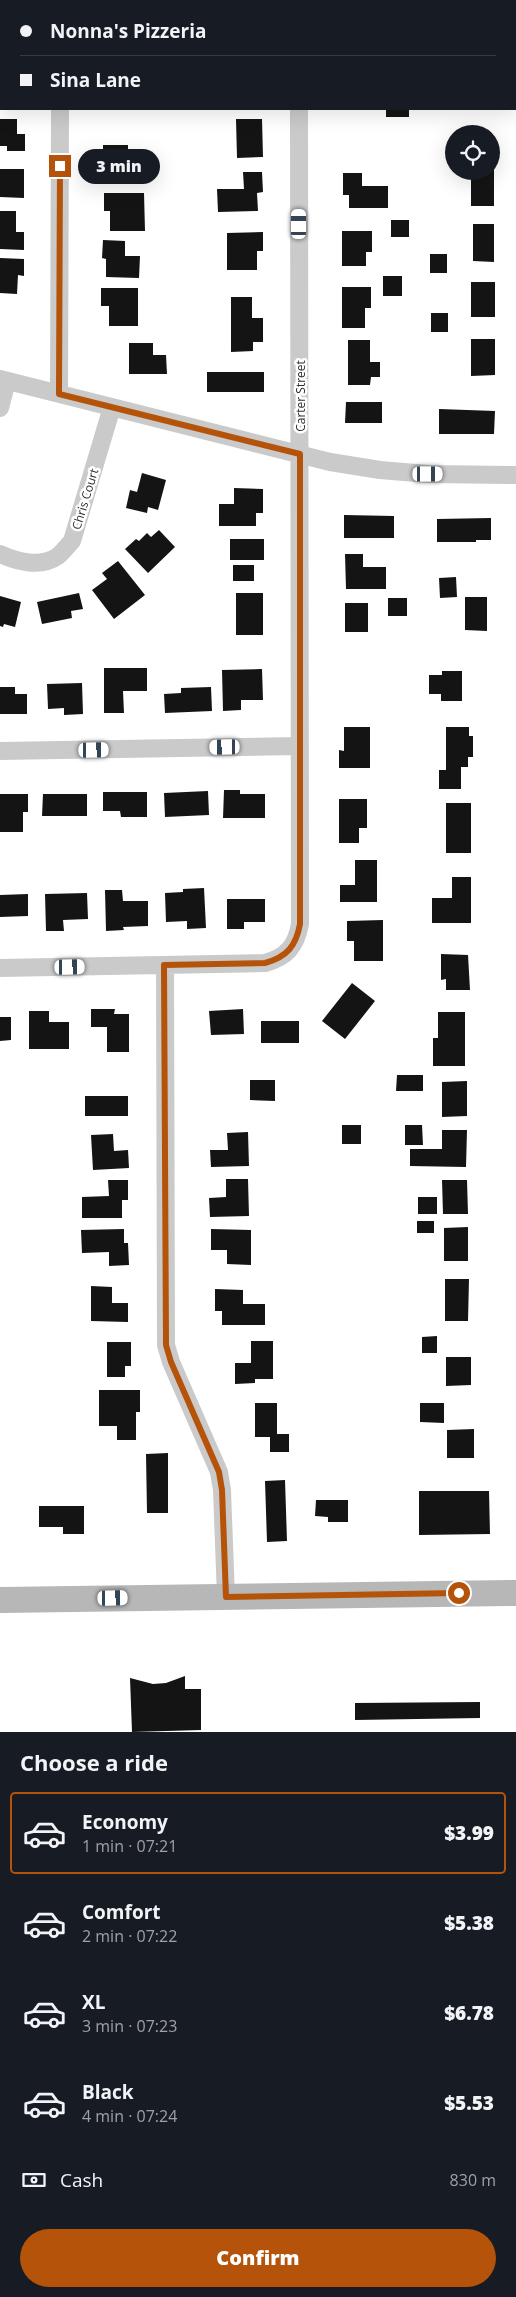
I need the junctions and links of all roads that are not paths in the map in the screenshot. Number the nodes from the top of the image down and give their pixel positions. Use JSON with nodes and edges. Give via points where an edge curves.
{"nodes":[{"id":1,"x":60,"y":110,"type":"edge"},
{"id":2,"x":299,"y":110,"type":"edge"},
{"id":3,"x":4,"y":380,"type":"edge"},
{"id":4,"x":59,"y":394,"type":"junction"},
{"id":5,"x":0,"y":408,"type":"edge"},
{"id":6,"x":112,"y":408,"type":"junction"},
{"id":7,"x":300,"y":454,"type":"junction"},
{"id":8,"x":516,"y":474,"type":"edge"},
{"id":9,"x":0,"y":554,"type":"edge"},
{"id":10,"x":300,"y":746,"type":"junction"},
{"id":11,"x":0,"y":751,"type":"edge"},
{"id":12,"x":164,"y":965,"type":"junction"},
{"id":13,"x":0,"y":968,"type":"edge"},
{"id":14,"x":516,"y":1593,"type":"edge"},
{"id":15,"x":226,"y":1597,"type":"junction"},
{"id":16,"x":0,"y":1600,"type":"edge"}],
"edges":[{"from":1,"to":4,"type":"street"},
{"from":2,"to":7,"type":"street","name":"Carter Street"},
{"from":3,"to":4,"type":"street"},
{"from":3,"to":5,"type":"street"},
{"from":4,"to":6,"type":"street"},
{"from":6,"to":7,"type":"street"},
{"from":6,"to":9,"type":"street","name":"Chris Court","via":[[72,541],[58,556],[45,562],[16,562]]},
{"from":7,"to":8,"type":"street","via":[[380,470],[428,474]]},
{"from":7,"to":10,"type":"street","name":"Carter Street"},
{"from":10,"to":11,"type":"street"},
{"from":10,"to":12,"type":"street","name":"Carter Street","via":[[298,938],[287,954],[265,963]]},
{"from":12,"to":13,"type":"street","name":"Carter Street"},
{"from":12,"to":15,"type":"street","via":[[166,1345],[219,1472]]},
{"from":14,"to":15,"type":"main road"},
{"from":15,"to":16,"type":"main road"}]}
